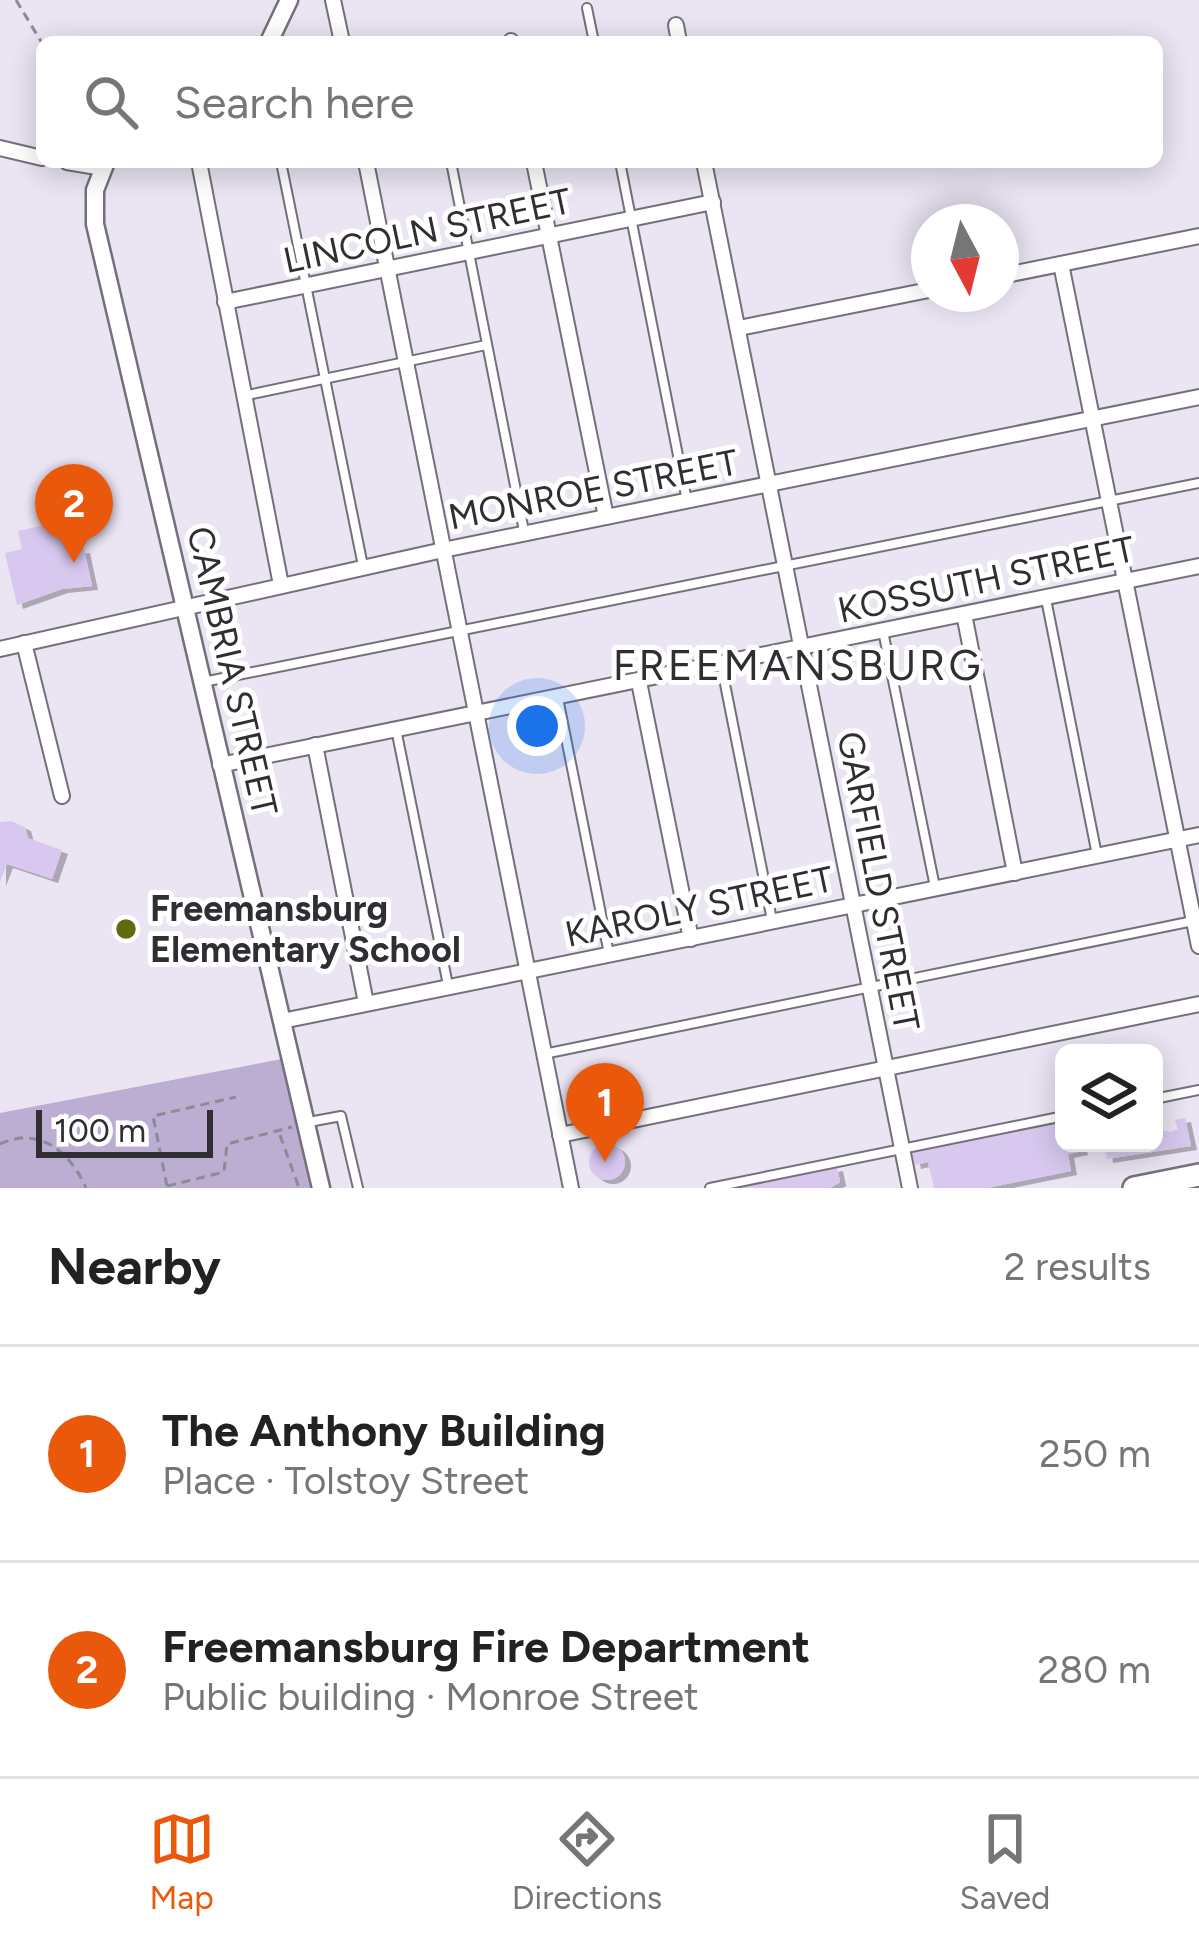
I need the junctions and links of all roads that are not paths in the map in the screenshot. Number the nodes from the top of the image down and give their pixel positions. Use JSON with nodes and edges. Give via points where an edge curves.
{"nodes":[{"id":1,"x":290,"y":0,"type":"edge"},
{"id":2,"x":333,"y":0,"type":"edge"},
{"id":3,"x":587,"y":8,"type":"dead end"},
{"id":4,"x":676,"y":25,"type":"dead end"},
{"id":5,"x":272,"y":36,"type":"edge"},
{"id":6,"x":341,"y":36,"type":"edge"},
{"id":7,"x":593,"y":36,"type":"edge"},
{"id":8,"x":678,"y":36,"type":"edge"},
{"id":9,"x":0,"y":148,"type":"edge"},
{"id":10,"x":36,"y":157,"type":"edge"},
{"id":11,"x":103,"y":168,"type":"edge"},
{"id":12,"x":200,"y":168,"type":"edge"},
{"id":13,"x":282,"y":168,"type":"edge"},
{"id":14,"x":367,"y":168,"type":"edge"},
{"id":15,"x":452,"y":168,"type":"edge"},
{"id":16,"x":534,"y":168,"type":"edge"},
{"id":17,"x":621,"y":168,"type":"edge"},
{"id":18,"x":705,"y":168,"type":"edge"},
{"id":19,"x":712,"y":202,"type":"junction"},
{"id":20,"x":632,"y":218,"type":"junction"},
{"id":21,"x":548,"y":236,"type":"junction"},
{"id":22,"x":1199,"y":236,"type":"edge"},
{"id":23,"x":468,"y":253,"type":"junction"},
{"id":24,"x":1061,"y":264,"type":"junction"},
{"id":25,"x":387,"y":268,"type":"junction"},
{"id":26,"x":1019,"y":272,"type":"edge"},
{"id":27,"x":305,"y":285,"type":"junction"},
{"id":28,"x":911,"y":294,"type":"edge"},
{"id":29,"x":225,"y":302,"type":"junction"},
{"id":30,"x":739,"y":328,"type":"junction"},
{"id":31,"x":486,"y":345,"type":"junction"},
{"id":32,"x":406,"y":360,"type":"junction"},
{"id":33,"x":324,"y":378,"type":"junction"},
{"id":34,"x":243,"y":396,"type":"junction"},
{"id":35,"x":1199,"y":397,"type":"edge"},
{"id":36,"x":1092,"y":418,"type":"junction"},
{"id":37,"x":1199,"y":483,"type":"edge"},
{"id":38,"x":769,"y":484,"type":"junction"},
{"id":39,"x":1108,"y":500,"type":"junction"},
{"id":40,"x":687,"y":501,"type":"junction"},
{"id":41,"x":606,"y":517,"type":"junction"},
{"id":42,"x":524,"y":533,"type":"junction"},
{"id":43,"x":443,"y":550,"type":"junction"},
{"id":44,"x":785,"y":566,"type":"junction"},
{"id":45,"x":1199,"y":566,"type":"edge"},
{"id":46,"x":363,"y":567,"type":"junction"},
{"id":47,"x":1125,"y":581,"type":"junction"},
{"id":48,"x":280,"y":585,"type":"junction"},
{"id":49,"x":1045,"y":597,"type":"junction"},
{"id":50,"x":184,"y":606,"type":"junction"},
{"id":51,"x":964,"y":614,"type":"junction"},
{"id":52,"x":883,"y":631,"type":"junction"},
{"id":53,"x":460,"y":632,"type":"junction"},
{"id":54,"x":24,"y":643,"type":"junction"},
{"id":55,"x":801,"y":647,"type":"junction"},
{"id":56,"x":0,"y":649,"type":"edge"},
{"id":57,"x":721,"y":664,"type":"junction"},
{"id":58,"x":202,"y":682,"type":"junction"},
{"id":59,"x":639,"y":682,"type":"junction"},
{"id":60,"x":558,"y":697,"type":"junction"},
{"id":61,"x":476,"y":713,"type":"junction"},
{"id":62,"x":396,"y":728,"type":"junction"},
{"id":63,"x":315,"y":745,"type":"junction"},
{"id":64,"x":220,"y":765,"type":"junction"},
{"id":65,"x":62,"y":796,"type":"dead end"},
{"id":66,"x":1199,"y":835,"type":"edge"},
{"id":67,"x":1177,"y":840,"type":"junction"},
{"id":68,"x":1097,"y":856,"type":"junction"},
{"id":69,"x":1015,"y":873,"type":"junction"},
{"id":70,"x":935,"y":888,"type":"junction"},
{"id":71,"x":853,"y":904,"type":"junction"},
{"id":72,"x":1196,"y":920,"type":"edge"},
{"id":73,"x":772,"y":922,"type":"junction"},
{"id":74,"x":691,"y":939,"type":"junction"},
{"id":75,"x":1199,"y":946,"type":"edge"},
{"id":76,"x":610,"y":955,"type":"junction"},
{"id":77,"x":527,"y":971,"type":"junction"},
{"id":78,"x":869,"y":986,"type":"junction"},
{"id":79,"x":449,"y":987,"type":"junction"},
{"id":80,"x":366,"y":1003,"type":"junction"},
{"id":81,"x":1199,"y":1004,"type":"edge"},
{"id":82,"x":282,"y":1021,"type":"junction"},
{"id":83,"x":544,"y":1054,"type":"junction"},
{"id":84,"x":886,"y":1068,"type":"junction"},
{"id":85,"x":1199,"y":1090,"type":"edge"},
{"id":86,"x":1163,"y":1097,"type":"edge"},
{"id":87,"x":1055,"y":1119,"type":"edge"},
{"id":88,"x":300,"y":1125,"type":"junction"},
{"id":89,"x":560,"y":1136,"type":"junction"},
{"id":90,"x":903,"y":1149,"type":"junction"},
{"id":91,"x":1199,"y":1175,"type":"edge"},
{"id":92,"x":321,"y":1188,"type":"edge"},
{"id":93,"x":358,"y":1188,"type":"edge"},
{"id":94,"x":571,"y":1188,"type":"edge"},
{"id":95,"x":710,"y":1188,"type":"edge"},
{"id":96,"x":910,"y":1188,"type":"edge"},
{"id":97,"x":1134,"y":1188,"type":"edge"}],
"edges":[{"from":1,"to":5,"type":"street"},
{"from":2,"to":6,"type":"street"},
{"from":3,"to":7,"type":"lane"},
{"from":4,"to":8,"type":"street"},
{"from":9,"to":10,"type":"street"},
{"from":11,"to":50,"type":"street","name":"CAMBRIA STREET","via":[[95,224]]},
{"from":12,"to":29,"type":"street"},
{"from":13,"to":27,"type":"lane"},
{"from":14,"to":25,"type":"street"},
{"from":15,"to":23,"type":"lane"},
{"from":16,"to":21,"type":"street"},
{"from":17,"to":20,"type":"lane"},
{"from":18,"to":19,"type":"street","name":"GARFIELD STREET"},
{"from":19,"to":20,"type":"street","name":"LINCOLN STREET"},
{"from":19,"to":30,"type":"street","name":"GARFIELD STREET"},
{"from":20,"to":21,"type":"street","name":"LINCOLN STREET"},
{"from":20,"to":40,"type":"lane"},
{"from":21,"to":23,"type":"street","name":"LINCOLN STREET"},
{"from":21,"to":41,"type":"street"},
{"from":22,"to":24,"type":"street"},
{"from":23,"to":25,"type":"street","name":"LINCOLN STREET"},
{"from":23,"to":31,"type":"lane"},
{"from":24,"to":26,"type":"street"},
{"from":24,"to":36,"type":"street"},
{"from":25,"to":27,"type":"street","name":"LINCOLN STREET"},
{"from":25,"to":32,"type":"street"},
{"from":27,"to":29,"type":"street","name":"LINCOLN STREET"},
{"from":27,"to":33,"type":"lane"},
{"from":28,"to":30,"type":"street"},
{"from":29,"to":34,"type":"street"},
{"from":30,"to":38,"type":"street","name":"GARFIELD STREET"},
{"from":31,"to":32,"type":"lane"},
{"from":31,"to":42,"type":"lane"},
{"from":32,"to":33,"type":"lane"},
{"from":32,"to":43,"type":"street"},
{"from":33,"to":34,"type":"lane"},
{"from":33,"to":46,"type":"lane"},
{"from":34,"to":48,"type":"street"},
{"from":35,"to":36,"type":"street","name":"MONROE STREET"},
{"from":36,"to":38,"type":"street","name":"MONROE STREET"},
{"from":36,"to":39,"type":"street"},
{"from":37,"to":39,"type":"lane"},
{"from":38,"to":40,"type":"street","name":"MONROE STREET"},
{"from":38,"to":44,"type":"street","name":"GARFIELD STREET"},
{"from":39,"to":44,"type":"lane"},
{"from":39,"to":47,"type":"street"},
{"from":40,"to":41,"type":"street","name":"MONROE STREET"},
{"from":41,"to":42,"type":"street","name":"MONROE STREET"},
{"from":42,"to":43,"type":"street","name":"MONROE STREET"},
{"from":43,"to":46,"type":"street","name":"MONROE STREET"},
{"from":43,"to":53,"type":"street"},
{"from":44,"to":53,"type":"lane"},
{"from":44,"to":55,"type":"street","name":"GARFIELD STREET"},
{"from":45,"to":47,"type":"street","name":"KOSSUTH STREET"},
{"from":46,"to":48,"type":"street","name":"MONROE STREET"},
{"from":47,"to":49,"type":"street","name":"KOSSUTH STREET"},
{"from":47,"to":67,"type":"street"},
{"from":48,"to":50,"type":"street","name":"MONROE STREET"},
{"from":49,"to":51,"type":"street","name":"KOSSUTH STREET"},
{"from":49,"to":68,"type":"lane"},
{"from":50,"to":54,"type":"street","name":"MONROE STREET"},
{"from":50,"to":58,"type":"street","name":"CAMBRIA STREET"},
{"from":51,"to":52,"type":"street","name":"KOSSUTH STREET"},
{"from":51,"to":69,"type":"street"},
{"from":52,"to":55,"type":"street","name":"KOSSUTH STREET"},
{"from":52,"to":70,"type":"lane"},
{"from":53,"to":58,"type":"lane"},
{"from":53,"to":61,"type":"street"},
{"from":54,"to":56,"type":"street","name":"MONROE STREET"},
{"from":54,"to":65,"type":"street"},
{"from":55,"to":57,"type":"street","name":"KOSSUTH STREET"},
{"from":55,"to":71,"type":"street","name":"GARFIELD STREET"},
{"from":57,"to":59,"type":"street","name":"KOSSUTH STREET"},
{"from":57,"to":73,"type":"lane"},
{"from":58,"to":64,"type":"street","name":"CAMBRIA STREET"},
{"from":59,"to":60,"type":"street","name":"KOSSUTH STREET"},
{"from":59,"to":74,"type":"street"},
{"from":60,"to":61,"type":"street","name":"KOSSUTH STREET"},
{"from":60,"to":76,"type":"lane"},
{"from":61,"to":62,"type":"street","name":"KOSSUTH STREET"},
{"from":61,"to":77,"type":"street"},
{"from":62,"to":63,"type":"street","name":"KOSSUTH STREET"},
{"from":62,"to":79,"type":"lane"},
{"from":63,"to":64,"type":"street","name":"KOSSUTH STREET"},
{"from":63,"to":80,"type":"street"},
{"from":64,"to":82,"type":"street","name":"CAMBRIA STREET"},
{"from":66,"to":67,"type":"street","name":"KAROLY STREET"},
{"from":67,"to":68,"type":"street","name":"KAROLY STREET"},
{"from":67,"to":72,"type":"street"},
{"from":68,"to":69,"type":"street","name":"KAROLY STREET"},
{"from":69,"to":70,"type":"street","name":"KAROLY STREET"},
{"from":70,"to":71,"type":"street","name":"KAROLY STREET"},
{"from":71,"to":73,"type":"street","name":"KAROLY STREET"},
{"from":71,"to":78,"type":"street","name":"GARFIELD STREET"},
{"from":72,"to":75,"type":"street"},
{"from":72,"to":78,"type":"lane"},
{"from":73,"to":74,"type":"street","name":"KAROLY STREET"},
{"from":74,"to":76,"type":"street","name":"KAROLY STREET"},
{"from":76,"to":77,"type":"street","name":"KAROLY STREET"},
{"from":77,"to":79,"type":"street","name":"KAROLY STREET"},
{"from":77,"to":83,"type":"street"},
{"from":78,"to":83,"type":"lane"},
{"from":78,"to":84,"type":"street","name":"GARFIELD STREET"},
{"from":79,"to":80,"type":"street","name":"KAROLY STREET"},
{"from":80,"to":82,"type":"street","name":"KAROLY STREET"},
{"from":81,"to":84,"type":"street"},
{"from":82,"to":88,"type":"street","name":"CAMBRIA STREET"},
{"from":83,"to":89,"type":"street"},
{"from":84,"to":89,"type":"street"},
{"from":84,"to":90,"type":"street","name":"GARFIELD STREET"},
{"from":85,"to":86,"type":"lane"},
{"from":87,"to":90,"type":"lane"},
{"from":88,"to":92,"type":"street","name":"CAMBRIA STREET"},
{"from":88,"to":93,"type":"lane","via":[[341,1116]]},
{"from":89,"to":94,"type":"street"},
{"from":90,"to":95,"type":"lane"},
{"from":90,"to":96,"type":"street","name":"GARFIELD STREET"},
{"from":91,"to":97,"type":"main road"}]}
